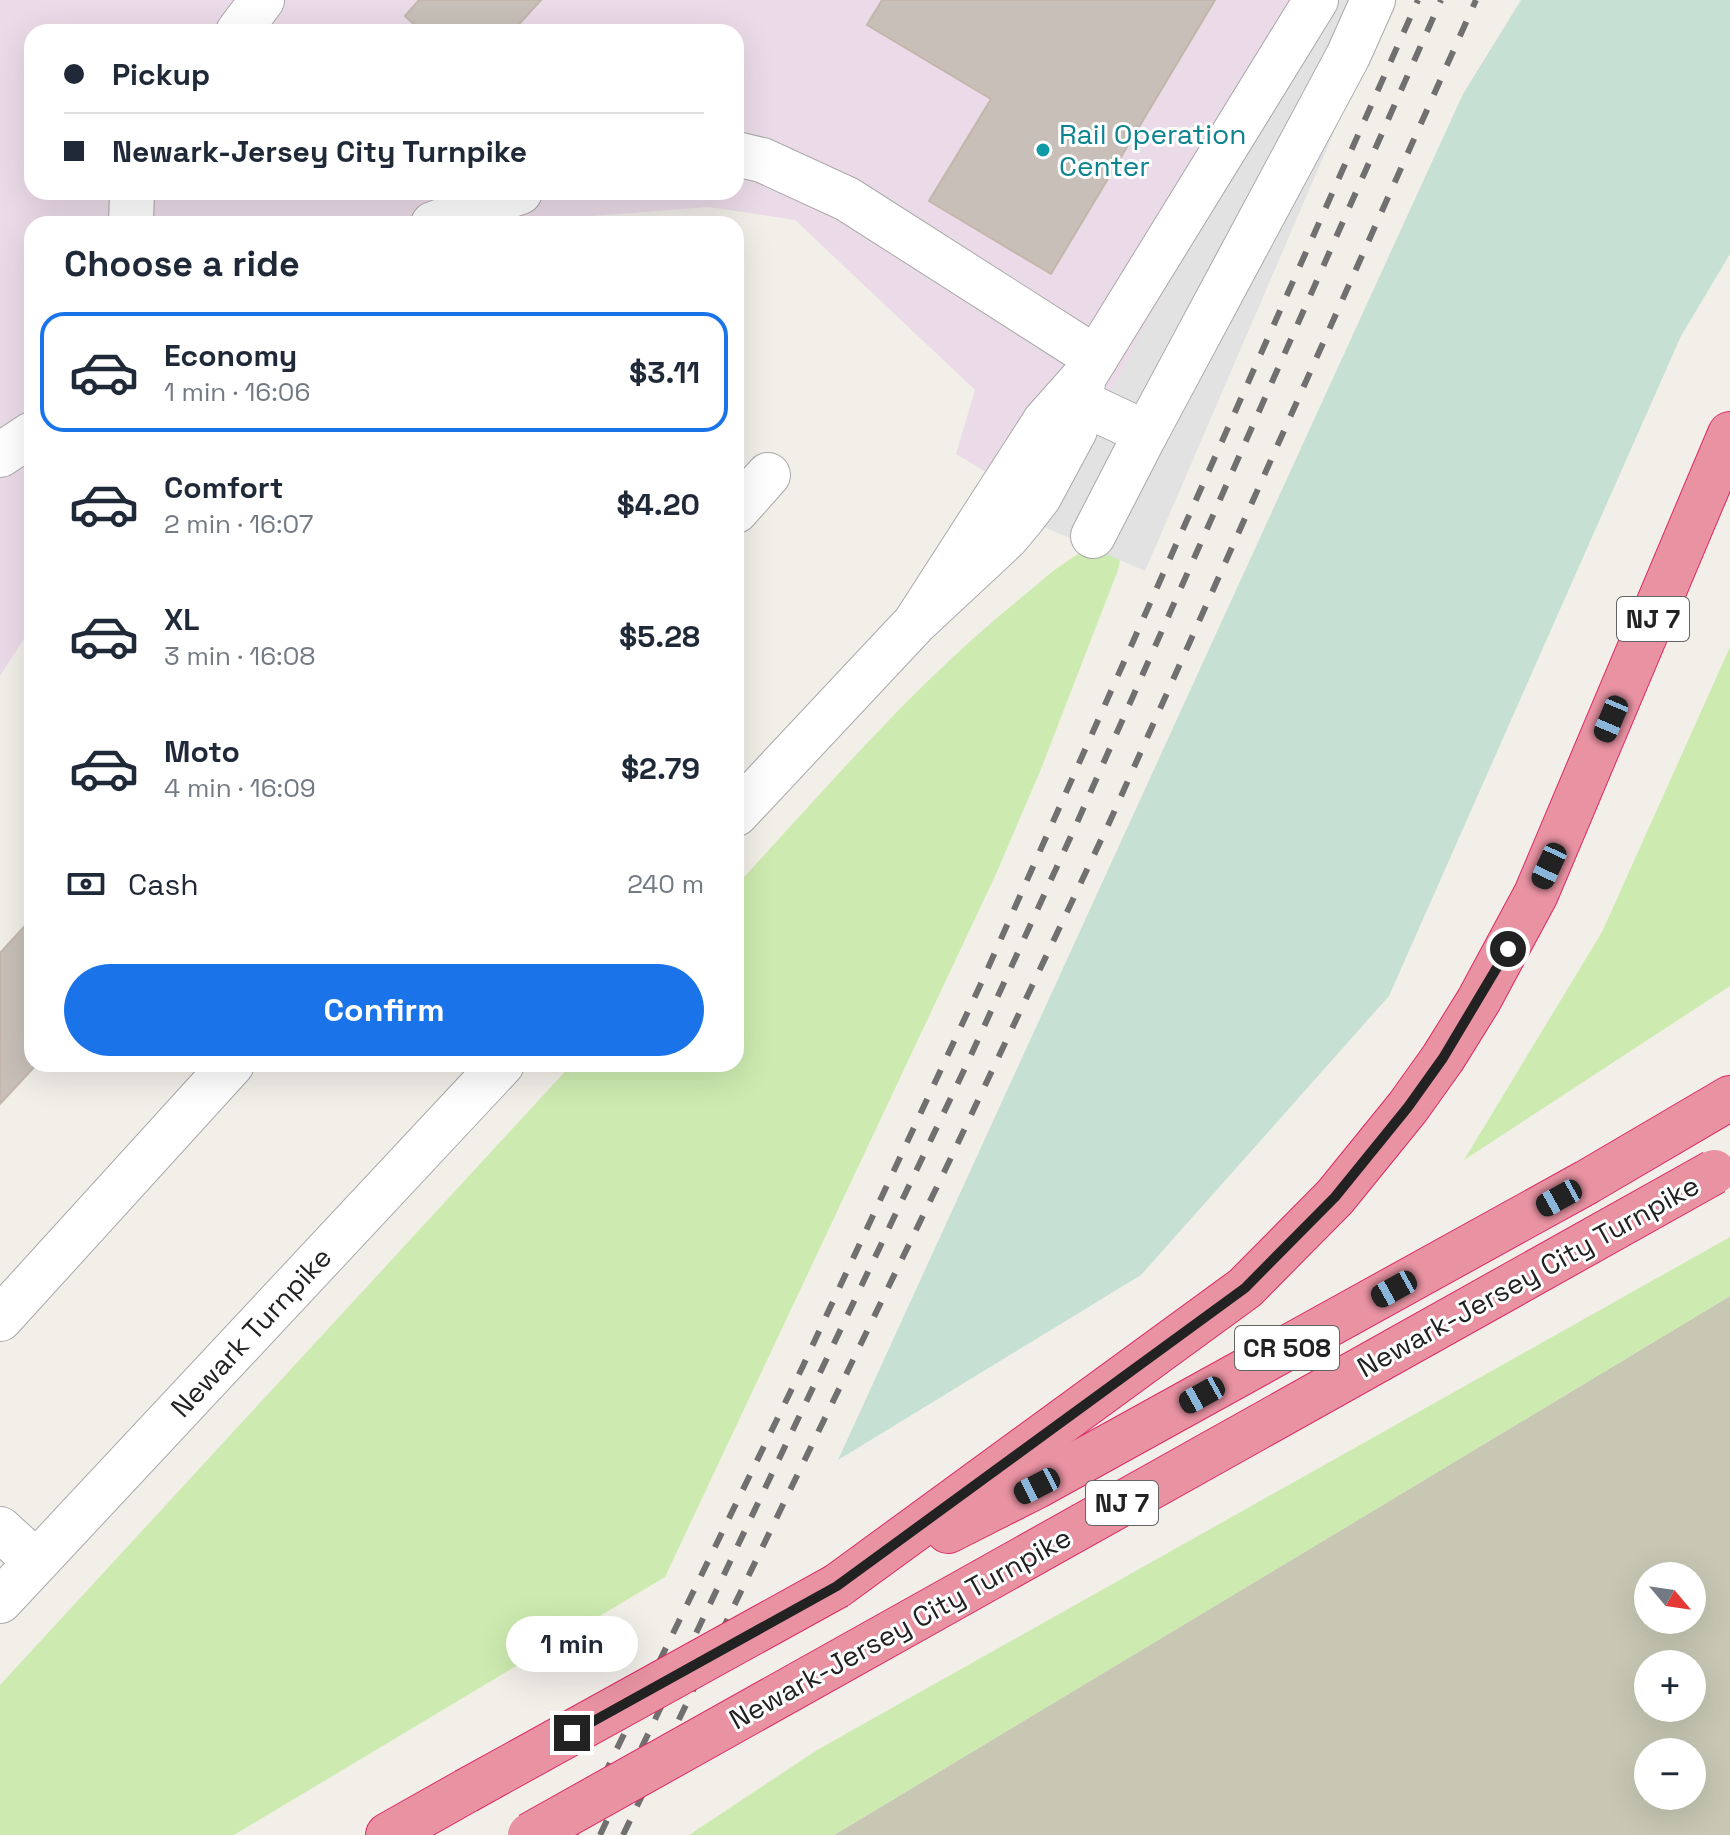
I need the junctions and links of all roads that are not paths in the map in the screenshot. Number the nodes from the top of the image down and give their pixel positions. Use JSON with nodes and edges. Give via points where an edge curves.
{"nodes":[{"id":1,"x":262,"y":0,"type":"edge"},
{"id":2,"x":1316,"y":0,"type":"edge"},
{"id":3,"x":1373,"y":0,"type":"edge"},
{"id":4,"x":244,"y":24,"type":"edge"},
{"id":5,"x":744,"y":156,"type":"edge"},
{"id":6,"x":498,"y":200,"type":"edge"},
{"id":7,"x":455,"y":216,"type":"edge"},
{"id":8,"x":1087,"y":379,"type":"junction"},
{"id":9,"x":1146,"y":433,"type":"junction"},
{"id":10,"x":1730,"y":434,"type":"edge"},
{"id":11,"x":24,"y":439,"type":"edge"},
{"id":12,"x":0,"y":455,"type":"edge"},
{"id":13,"x":768,"y":475,"type":"dead end"},
{"id":14,"x":744,"y":502,"type":"edge"},
{"id":15,"x":1093,"y":536,"type":"dead end"},
{"id":16,"x":744,"y":805,"type":"edge"},
{"id":17,"x":225,"y":1072,"type":"edge"},
{"id":18,"x":495,"y":1072,"type":"edge"},
{"id":19,"x":1730,"y":1098,"type":"edge"},
{"id":20,"x":1725,"y":1165,"type":"edge"},
{"id":21,"x":0,"y":1319,"type":"edge"},
{"id":22,"x":0,"y":1529,"type":"edge"},
{"id":23,"x":36,"y":1562,"type":"junction"},
{"id":24,"x":837,"y":1586,"type":"junction"},
{"id":25,"x":0,"y":1601,"type":"edge"},
{"id":26,"x":388,"y":1835,"type":"edge"},
{"id":27,"x":530,"y":1835,"type":"edge"}],
"edges":[{"from":1,"to":4,"type":"street"},
{"from":2,"to":8,"type":"street"},
{"from":3,"to":9,"type":"street"},
{"from":5,"to":8,"type":"street","via":[[847,199]]},
{"from":6,"to":7,"type":"street"},
{"from":8,"to":9,"type":"street"},
{"from":8,"to":16,"type":"street","via":[[1075,430],[1039,497],[1006,538],[915,623]]},
{"from":9,"to":15,"type":"street"},
{"from":10,"to":24,"type":"highway","number":"NJ 7","via":[[1536,894],[1443,1058],[1373,1151],[1245,1288]]},
{"from":11,"to":12,"type":"street"},
{"from":13,"to":14,"type":"street"},
{"from":17,"to":21,"type":"street"},
{"from":18,"to":23,"type":"street","name":"Newark Turnpike"},
{"from":19,"to":24,"type":"highway","name":"Newark-Jersey City Turnpike","number":"CR 508","via":[[1037,1486]]},
{"from":20,"to":27,"type":"highway","name":"Newark-Jersey City Turnpike","number":"NJ 7","bridge":true},
{"from":22,"to":23,"type":"street"},
{"from":23,"to":25,"type":"street","name":"Newark Turnpike"},
{"from":24,"to":26,"type":"highway","name":"Newark-Jersey City Turnpike","number":"NJ 7","bridge":true}]}
